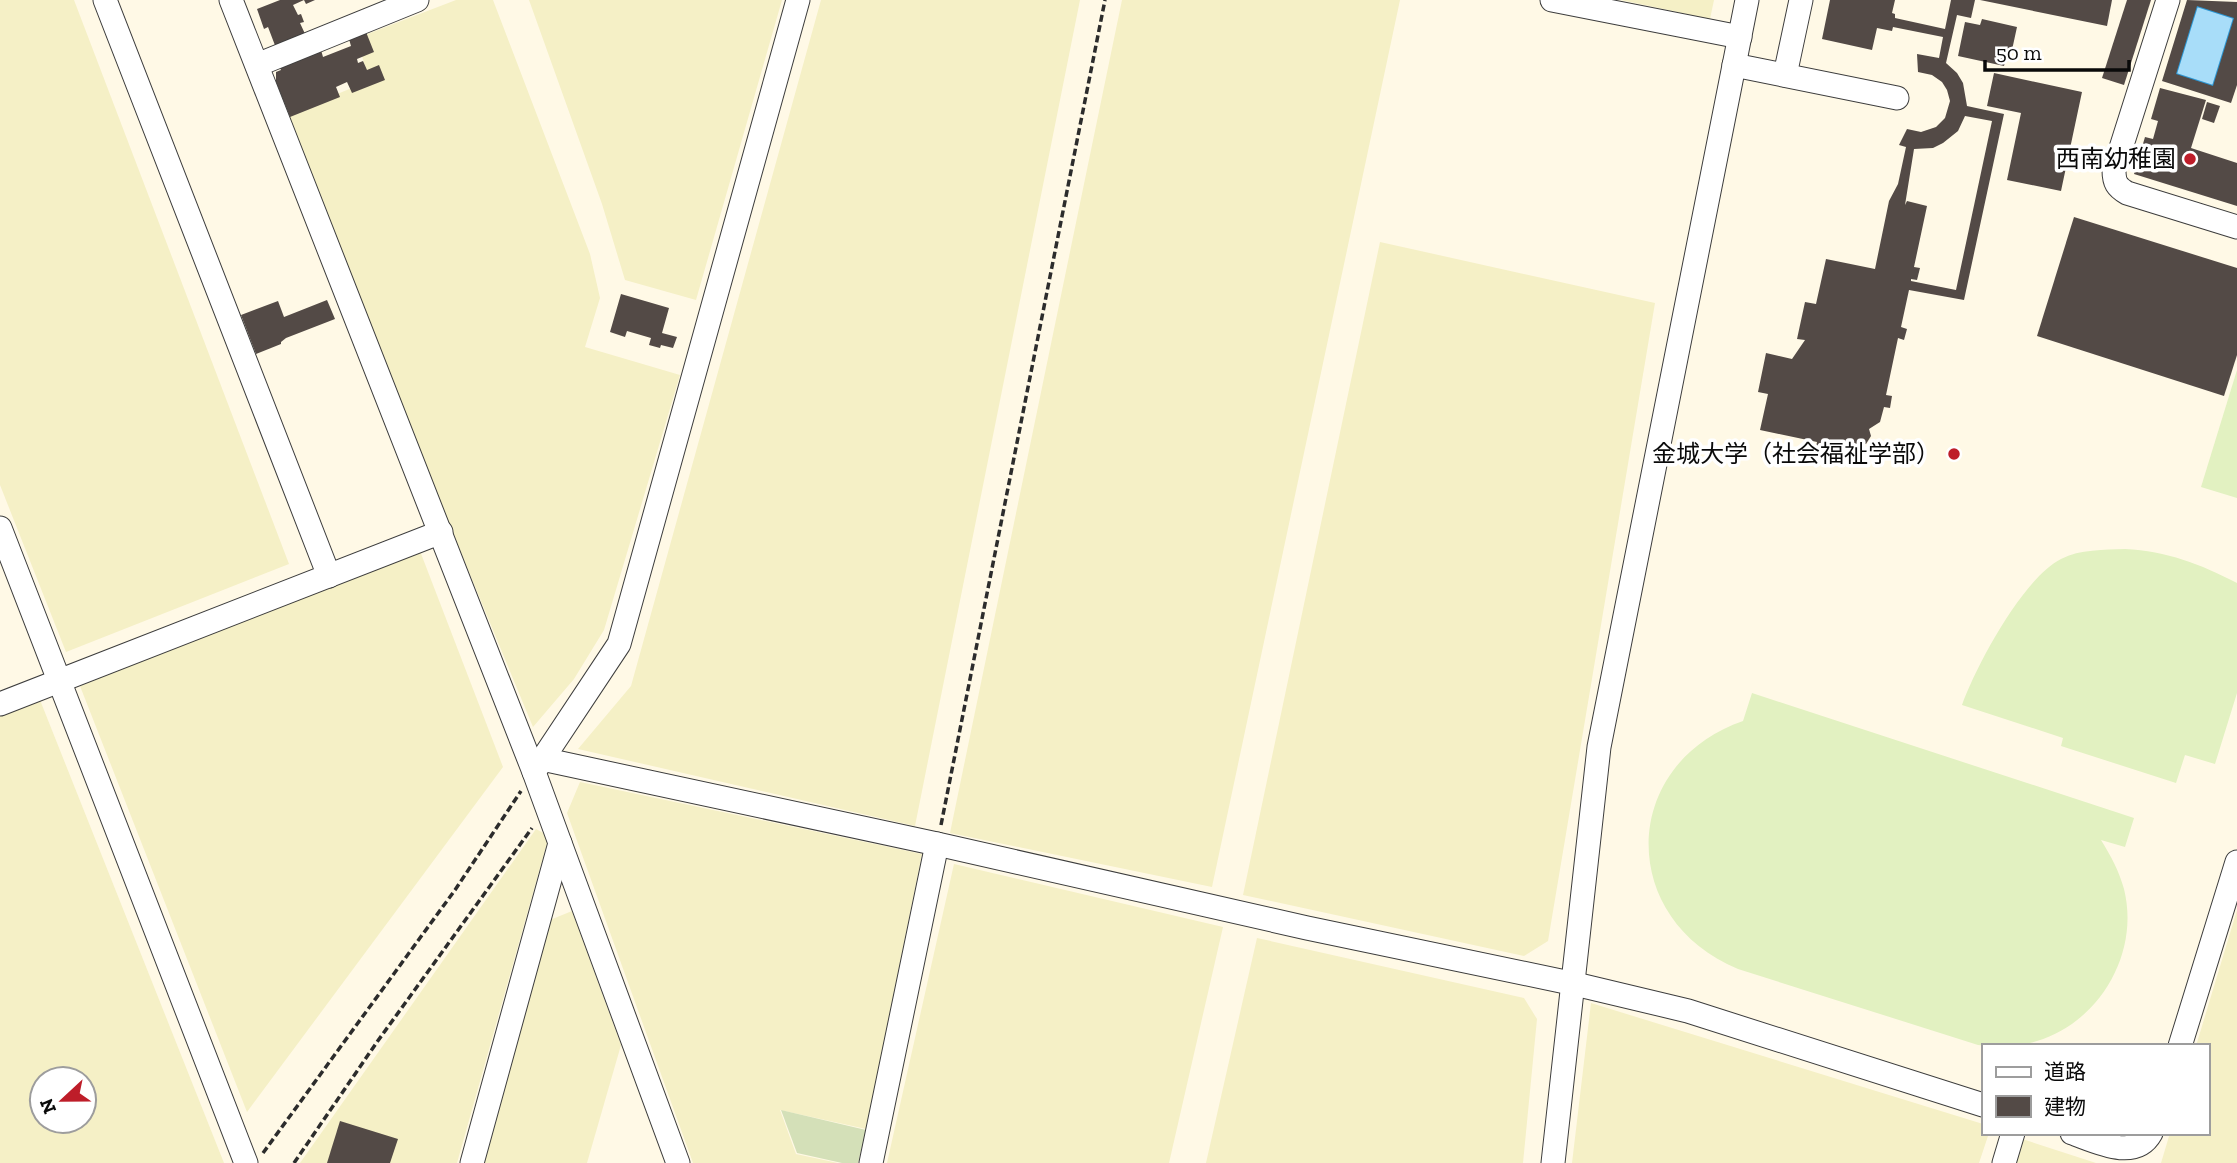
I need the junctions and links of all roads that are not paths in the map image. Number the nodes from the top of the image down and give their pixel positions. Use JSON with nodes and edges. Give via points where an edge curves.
{"nodes":[{"id":1,"x":105,"y":0,"type":"edge"},
{"id":2,"x":231,"y":0,"type":"edge"},
{"id":3,"x":799,"y":0,"type":"edge"},
{"id":4,"x":1552,"y":0,"type":"edge"},
{"id":5,"x":1747,"y":0,"type":"edge"},
{"id":6,"x":1801,"y":0,"type":"edge"},
{"id":7,"x":2168,"y":0,"type":"edge"},
{"id":8,"x":411,"y":1,"type":"edge"},
{"id":9,"x":1740,"y":37,"type":"junction"},
{"id":10,"x":257,"y":65,"type":"junction"},
{"id":11,"x":1734,"y":65,"type":"junction"},
{"id":12,"x":1785,"y":75,"type":"junction"},
{"id":13,"x":1897,"y":98,"type":"dead end"},
{"id":14,"x":2237,"y":227,"type":"edge"},
{"id":15,"x":0,"y":528,"type":"edge"},
{"id":16,"x":440,"y":532,"type":"junction"},
{"id":17,"x":329,"y":576,"type":"junction"},
{"id":18,"x":59,"y":681,"type":"junction"},
{"id":19,"x":0,"y":704,"type":"edge"},
{"id":20,"x":538,"y":766,"type":"junction"},
{"id":21,"x":560,"y":843,"type":"junction"},
{"id":22,"x":937,"y":844,"type":"junction"},
{"id":23,"x":2237,"y":862,"type":"edge"},
{"id":24,"x":1575,"y":984,"type":"junction"},
{"id":25,"x":2181,"y":1044,"type":"edge"},
{"id":26,"x":1982,"y":1105,"type":"edge"},
{"id":27,"x":2012,"y":1135,"type":"edge"},
{"id":28,"x":2079,"y":1135,"type":"edge"},
{"id":29,"x":2149,"y":1135,"type":"edge"},
{"id":30,"x":246,"y":1163,"type":"edge"},
{"id":31,"x":472,"y":1163,"type":"edge"},
{"id":32,"x":678,"y":1163,"type":"edge"},
{"id":33,"x":871,"y":1163,"type":"edge"},
{"id":34,"x":1553,"y":1163,"type":"edge"},
{"id":35,"x":2004,"y":1163,"type":"edge"}],
"edges":[{"from":1,"to":17,"type":"street"},
{"from":2,"to":10,"type":"street"},
{"from":3,"to":20,"type":"street","via":[[619,643]]},
{"from":4,"to":9,"type":"street"},
{"from":5,"to":9,"type":"street"},
{"from":6,"to":12,"type":"street"},
{"from":7,"to":14,"type":"street","via":[[2114,180],[2127,193]]},
{"from":8,"to":10,"type":"street"},
{"from":9,"to":11,"type":"street"},
{"from":10,"to":16,"type":"street"},
{"from":11,"to":12,"type":"street"},
{"from":11,"to":24,"type":"street","via":[[1599,747]]},
{"from":12,"to":13,"type":"street"},
{"from":15,"to":18,"type":"street"},
{"from":16,"to":17,"type":"street"},
{"from":16,"to":20,"type":"street"},
{"from":17,"to":18,"type":"street"},
{"from":18,"to":19,"type":"street"},
{"from":18,"to":30,"type":"street"},
{"from":20,"to":21,"type":"street"},
{"from":20,"to":22,"type":"street"},
{"from":21,"to":31,"type":"street"},
{"from":21,"to":32,"type":"street"},
{"from":22,"to":24,"type":"street"},
{"from":22,"to":33,"type":"street"},
{"from":23,"to":25,"type":"street"},
{"from":24,"to":26,"type":"street","via":[[1688,1011]]},
{"from":24,"to":34,"type":"street"},
{"from":27,"to":35,"type":"street"},
{"from":28,"to":29,"type":"street","via":[[2127,1148],[2137,1147]]}]}
